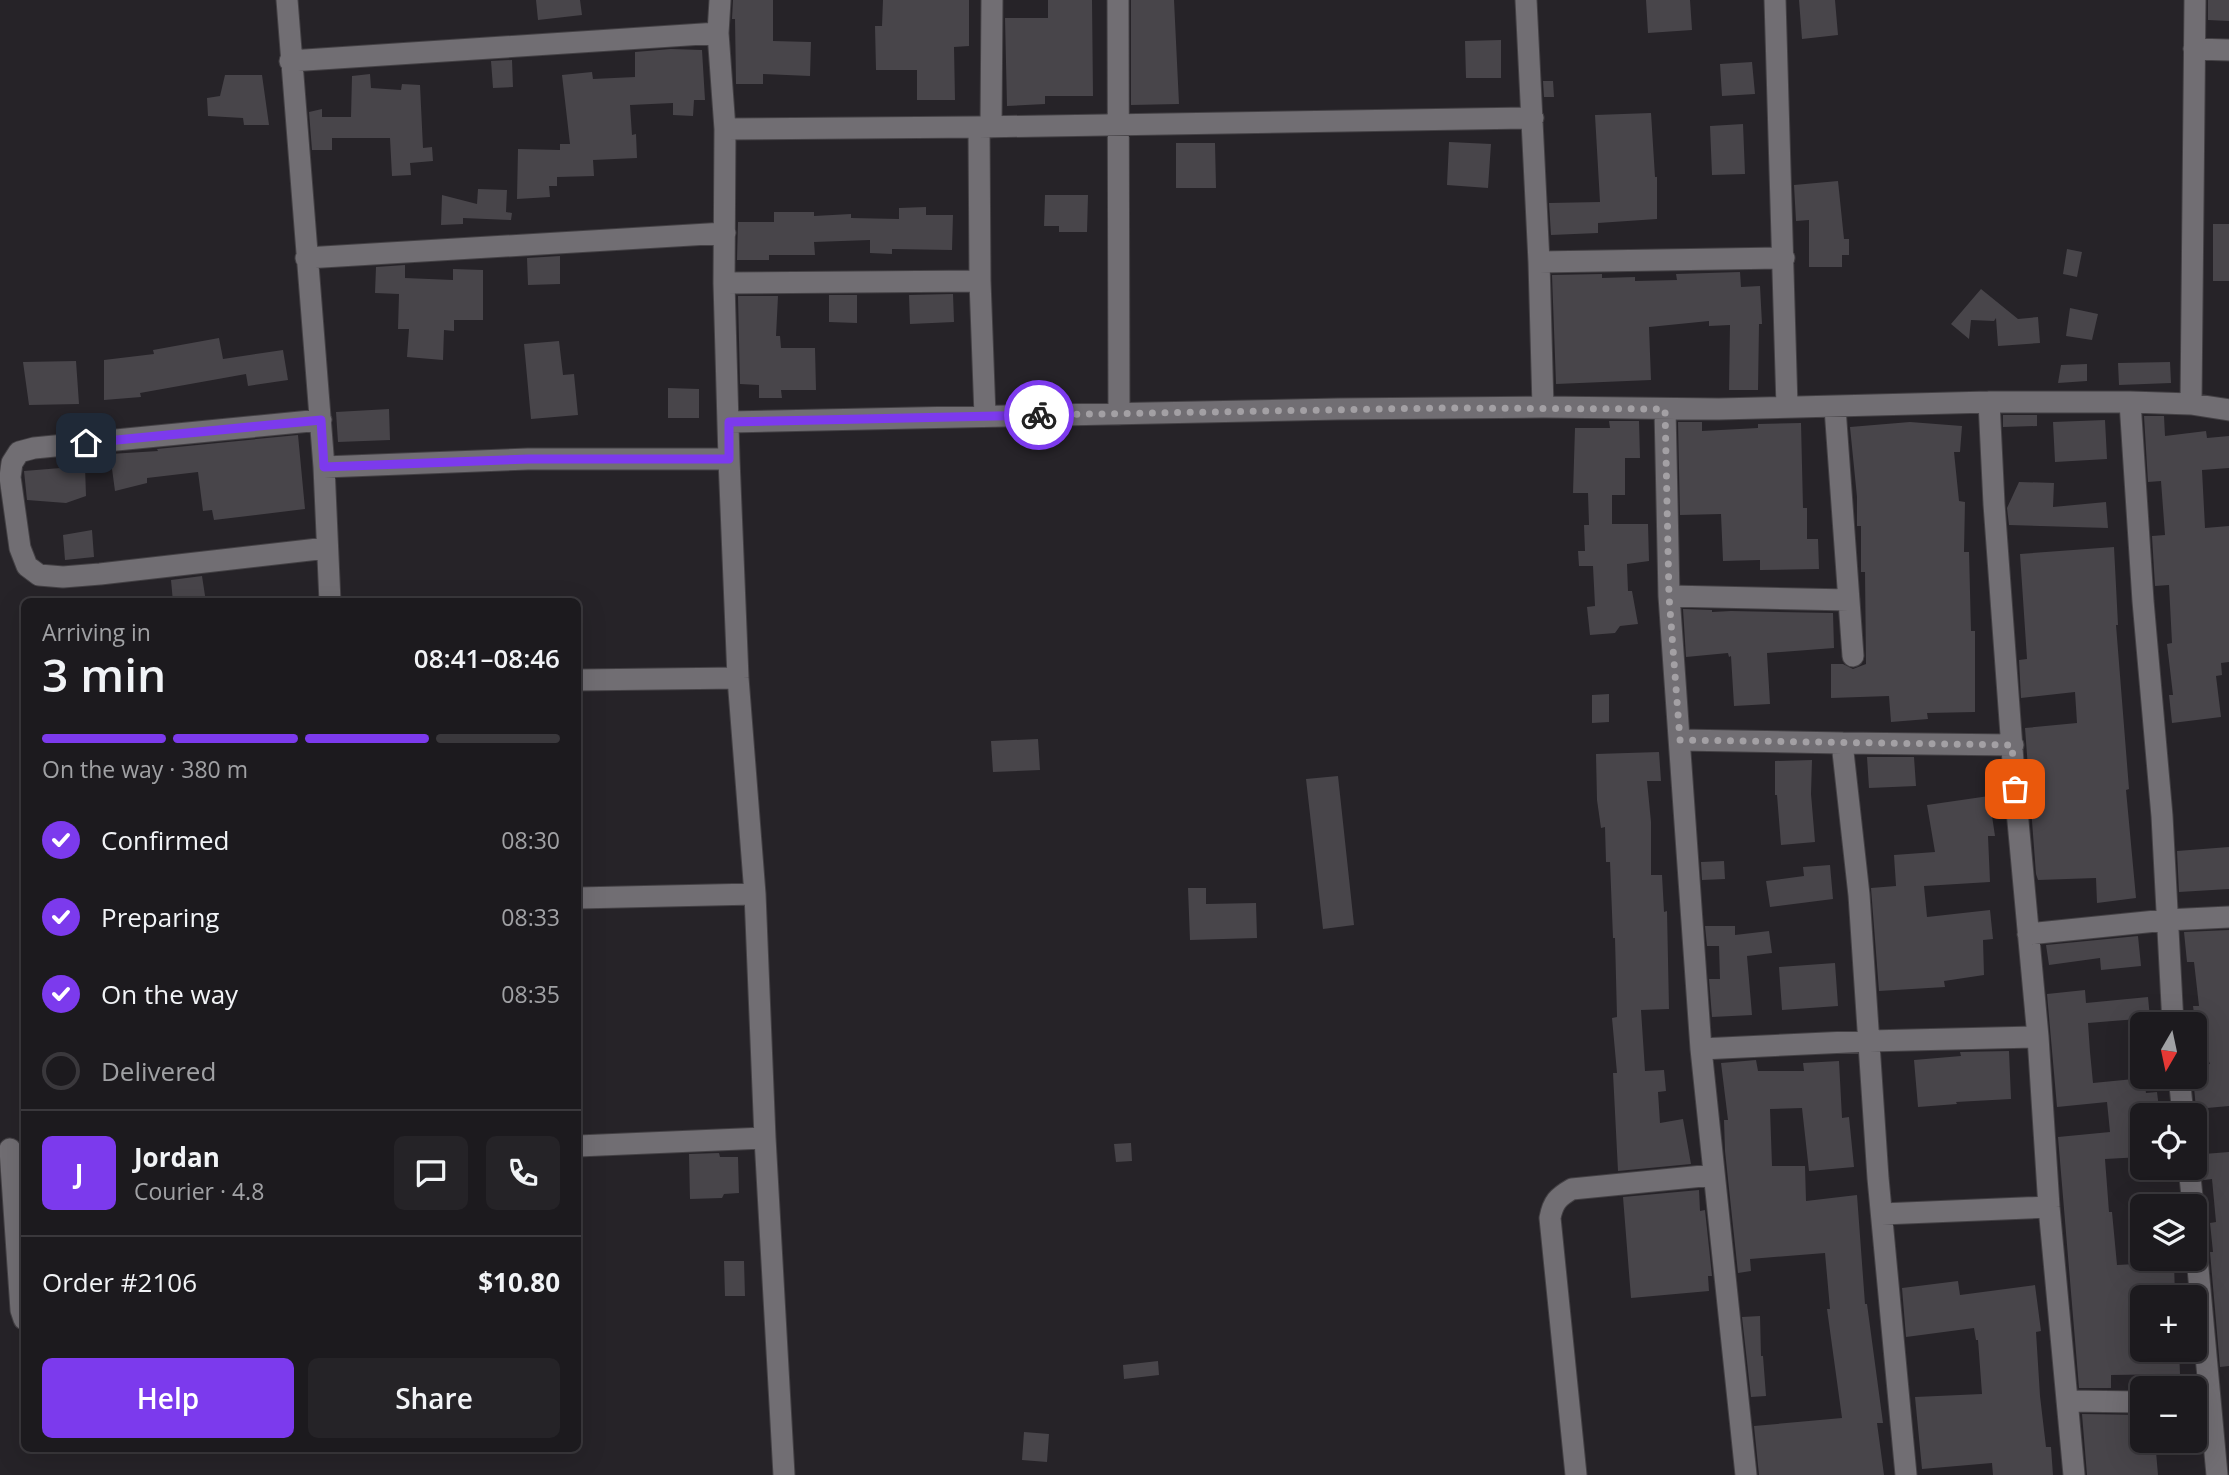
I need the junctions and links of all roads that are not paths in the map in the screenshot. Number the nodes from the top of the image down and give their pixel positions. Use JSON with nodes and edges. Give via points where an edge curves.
{"nodes":[{"id":1,"x":287,"y":0,"type":"edge"},
{"id":2,"x":720,"y":0,"type":"edge"},
{"id":3,"x":992,"y":0,"type":"edge"},
{"id":4,"x":1118,"y":0,"type":"edge"},
{"id":5,"x":1527,"y":0,"type":"edge"},
{"id":6,"x":1775,"y":0,"type":"edge"},
{"id":7,"x":2195,"y":0,"type":"edge"},
{"id":8,"x":718,"y":33,"type":"junction"},
{"id":9,"x":2194,"y":49,"type":"junction"},
{"id":10,"x":2229,"y":50,"type":"edge"},
{"id":11,"x":290,"y":61,"type":"junction"},
{"id":12,"x":1533,"y":118,"type":"junction"},
{"id":13,"x":1118,"y":125,"type":"junction"},
{"id":14,"x":985,"y":127,"type":"junction"},
{"id":15,"x":725,"y":129,"type":"junction"},
{"id":16,"x":725,"y":233,"type":"junction"},
{"id":17,"x":306,"y":258,"type":"junction"},
{"id":18,"x":1784,"y":258,"type":"junction"},
{"id":19,"x":1539,"y":262,"type":"junction"},
{"id":20,"x":980,"y":281,"type":"junction"},
{"id":21,"x":724,"y":283,"type":"junction"},
{"id":22,"x":1989,"y":402,"type":"junction"},
{"id":23,"x":2130,"y":402,"type":"junction"},
{"id":24,"x":2191,"y":404,"type":"junction"},
{"id":25,"x":1543,"y":407,"type":"junction"},
{"id":26,"x":1787,"y":407,"type":"junction"},
{"id":27,"x":1835,"y":408,"type":"junction"},
{"id":28,"x":1665,"y":409,"type":"junction"},
{"id":29,"x":2229,"y":410,"type":"edge"},
{"id":30,"x":1119,"y":414,"type":"junction"},
{"id":31,"x":985,"y":416,"type":"junction"},
{"id":32,"x":321,"y":420,"type":"junction"},
{"id":33,"x":729,"y":422,"type":"junction"},
{"id":34,"x":729,"y":459,"type":"junction"},
{"id":35,"x":324,"y":467,"type":"junction"},
{"id":36,"x":327,"y":548,"type":"junction"},
{"id":37,"x":1669,"y":596,"type":"junction"},
{"id":38,"x":330,"y":598,"type":"edge"},
{"id":39,"x":1849,"y":600,"type":"junction"},
{"id":40,"x":1853,"y":656,"type":"dead end"},
{"id":41,"x":738,"y":678,"type":"junction"},
{"id":42,"x":581,"y":680,"type":"edge"},
{"id":43,"x":1680,"y":740,"type":"junction"},
{"id":44,"x":1842,"y":743,"type":"junction"},
{"id":45,"x":2012,"y":745,"type":"junction"},
{"id":46,"x":755,"y":894,"type":"junction"},
{"id":47,"x":581,"y":898,"type":"edge"},
{"id":48,"x":2229,"y":917,"type":"edge"},
{"id":49,"x":2166,"y":920,"type":"junction"},
{"id":50,"x":2028,"y":934,"type":"junction"},
{"id":51,"x":2172,"y":1012,"type":"edge"},
{"id":52,"x":2038,"y":1037,"type":"junction"},
{"id":53,"x":1869,"y":1041,"type":"junction"},
{"id":54,"x":1701,"y":1049,"type":"junction"},
{"id":55,"x":765,"y":1138,"type":"junction"},
{"id":56,"x":581,"y":1146,"type":"edge"},
{"id":57,"x":10,"y":1149,"type":"dead end"},
{"id":58,"x":1713,"y":1175,"type":"junction"},
{"id":59,"x":2049,"y":1207,"type":"junction"},
{"id":60,"x":1882,"y":1214,"type":"junction"},
{"id":61,"x":2199,"y":1271,"type":"edge"},
{"id":62,"x":21,"y":1310,"type":"edge"},
{"id":63,"x":2067,"y":1401,"type":"junction"},
{"id":64,"x":2130,"y":1402,"type":"edge"},
{"id":65,"x":2212,"y":1402,"type":"edge"},
{"id":66,"x":784,"y":1475,"type":"edge"},
{"id":67,"x":1576,"y":1475,"type":"edge"},
{"id":68,"x":1746,"y":1475,"type":"edge"},
{"id":69,"x":1906,"y":1475,"type":"edge"},
{"id":70,"x":2074,"y":1475,"type":"edge"},
{"id":71,"x":2217,"y":1475,"type":"edge"}],
"edges":[{"from":1,"to":11,"type":"street"},
{"from":2,"to":8,"type":"street"},
{"from":3,"to":14,"type":"street"},
{"from":4,"to":13,"type":"street"},
{"from":5,"to":12,"type":"street"},
{"from":6,"to":18,"type":"street"},
{"from":7,"to":9,"type":"street"},
{"from":8,"to":11,"type":"street"},
{"from":8,"to":15,"type":"street"},
{"from":9,"to":10,"type":"street"},
{"from":9,"to":24,"type":"street"},
{"from":11,"to":17,"type":"street"},
{"from":12,"to":13,"type":"street"},
{"from":12,"to":19,"type":"street"},
{"from":13,"to":14,"type":"street"},
{"from":13,"to":30,"type":"street"},
{"from":14,"to":15,"type":"street"},
{"from":14,"to":20,"type":"street"},
{"from":15,"to":16,"type":"street"},
{"from":16,"to":17,"type":"street"},
{"from":16,"to":21,"type":"street"},
{"from":17,"to":32,"type":"street"},
{"from":18,"to":19,"type":"street"},
{"from":18,"to":26,"type":"street"},
{"from":19,"to":25,"type":"street"},
{"from":20,"to":21,"type":"street"},
{"from":20,"to":31,"type":"street"},
{"from":21,"to":33,"type":"street"},
{"from":22,"to":23,"type":"street"},
{"from":22,"to":27,"type":"street"},
{"from":22,"to":45,"type":"street"},
{"from":23,"to":24,"type":"street"},
{"from":23,"to":49,"type":"street"},
{"from":24,"to":29,"type":"street"},
{"from":25,"to":28,"type":"street"},
{"from":25,"to":30,"type":"street"},
{"from":26,"to":27,"type":"street"},
{"from":26,"to":28,"type":"street"},
{"from":27,"to":39,"type":"street"},
{"from":28,"to":37,"type":"street"},
{"from":30,"to":31,"type":"street"},
{"from":31,"to":33,"type":"street"},
{"from":32,"to":35,"type":"street"},
{"from":32,"to":36,"type":"street","via":[[34,448],[19,452],[10,477],[20,548],[27,566],[39,575],[100,574]]},
{"from":33,"to":34,"type":"street"},
{"from":34,"to":35,"type":"street","via":[[528,459]]},
{"from":34,"to":41,"type":"street"},
{"from":35,"to":36,"type":"street"},
{"from":36,"to":38,"type":"street"},
{"from":37,"to":39,"type":"street"},
{"from":37,"to":43,"type":"street"},
{"from":39,"to":40,"type":"street"},
{"from":41,"to":42,"type":"street"},
{"from":41,"to":46,"type":"street"},
{"from":43,"to":44,"type":"street"},
{"from":43,"to":54,"type":"street"},
{"from":44,"to":45,"type":"street"},
{"from":44,"to":53,"type":"street"},
{"from":45,"to":50,"type":"street"},
{"from":46,"to":47,"type":"street"},
{"from":46,"to":55,"type":"street"},
{"from":48,"to":49,"type":"street"},
{"from":49,"to":50,"type":"street"},
{"from":49,"to":51,"type":"street"},
{"from":50,"to":52,"type":"street"},
{"from":52,"to":53,"type":"street"},
{"from":52,"to":59,"type":"street"},
{"from":53,"to":54,"type":"street"},
{"from":53,"to":60,"type":"street"},
{"from":54,"to":58,"type":"street"},
{"from":55,"to":56,"type":"street"},
{"from":55,"to":66,"type":"street"},
{"from":57,"to":62,"type":"street"},
{"from":58,"to":67,"type":"street","via":[[1572,1189],[1552,1204]]},
{"from":58,"to":68,"type":"street"},
{"from":59,"to":60,"type":"street"},
{"from":59,"to":63,"type":"street"},
{"from":60,"to":69,"type":"street"},
{"from":61,"to":65,"type":"street"},
{"from":63,"to":64,"type":"street"},
{"from":63,"to":70,"type":"street"},
{"from":65,"to":71,"type":"street"}]}
